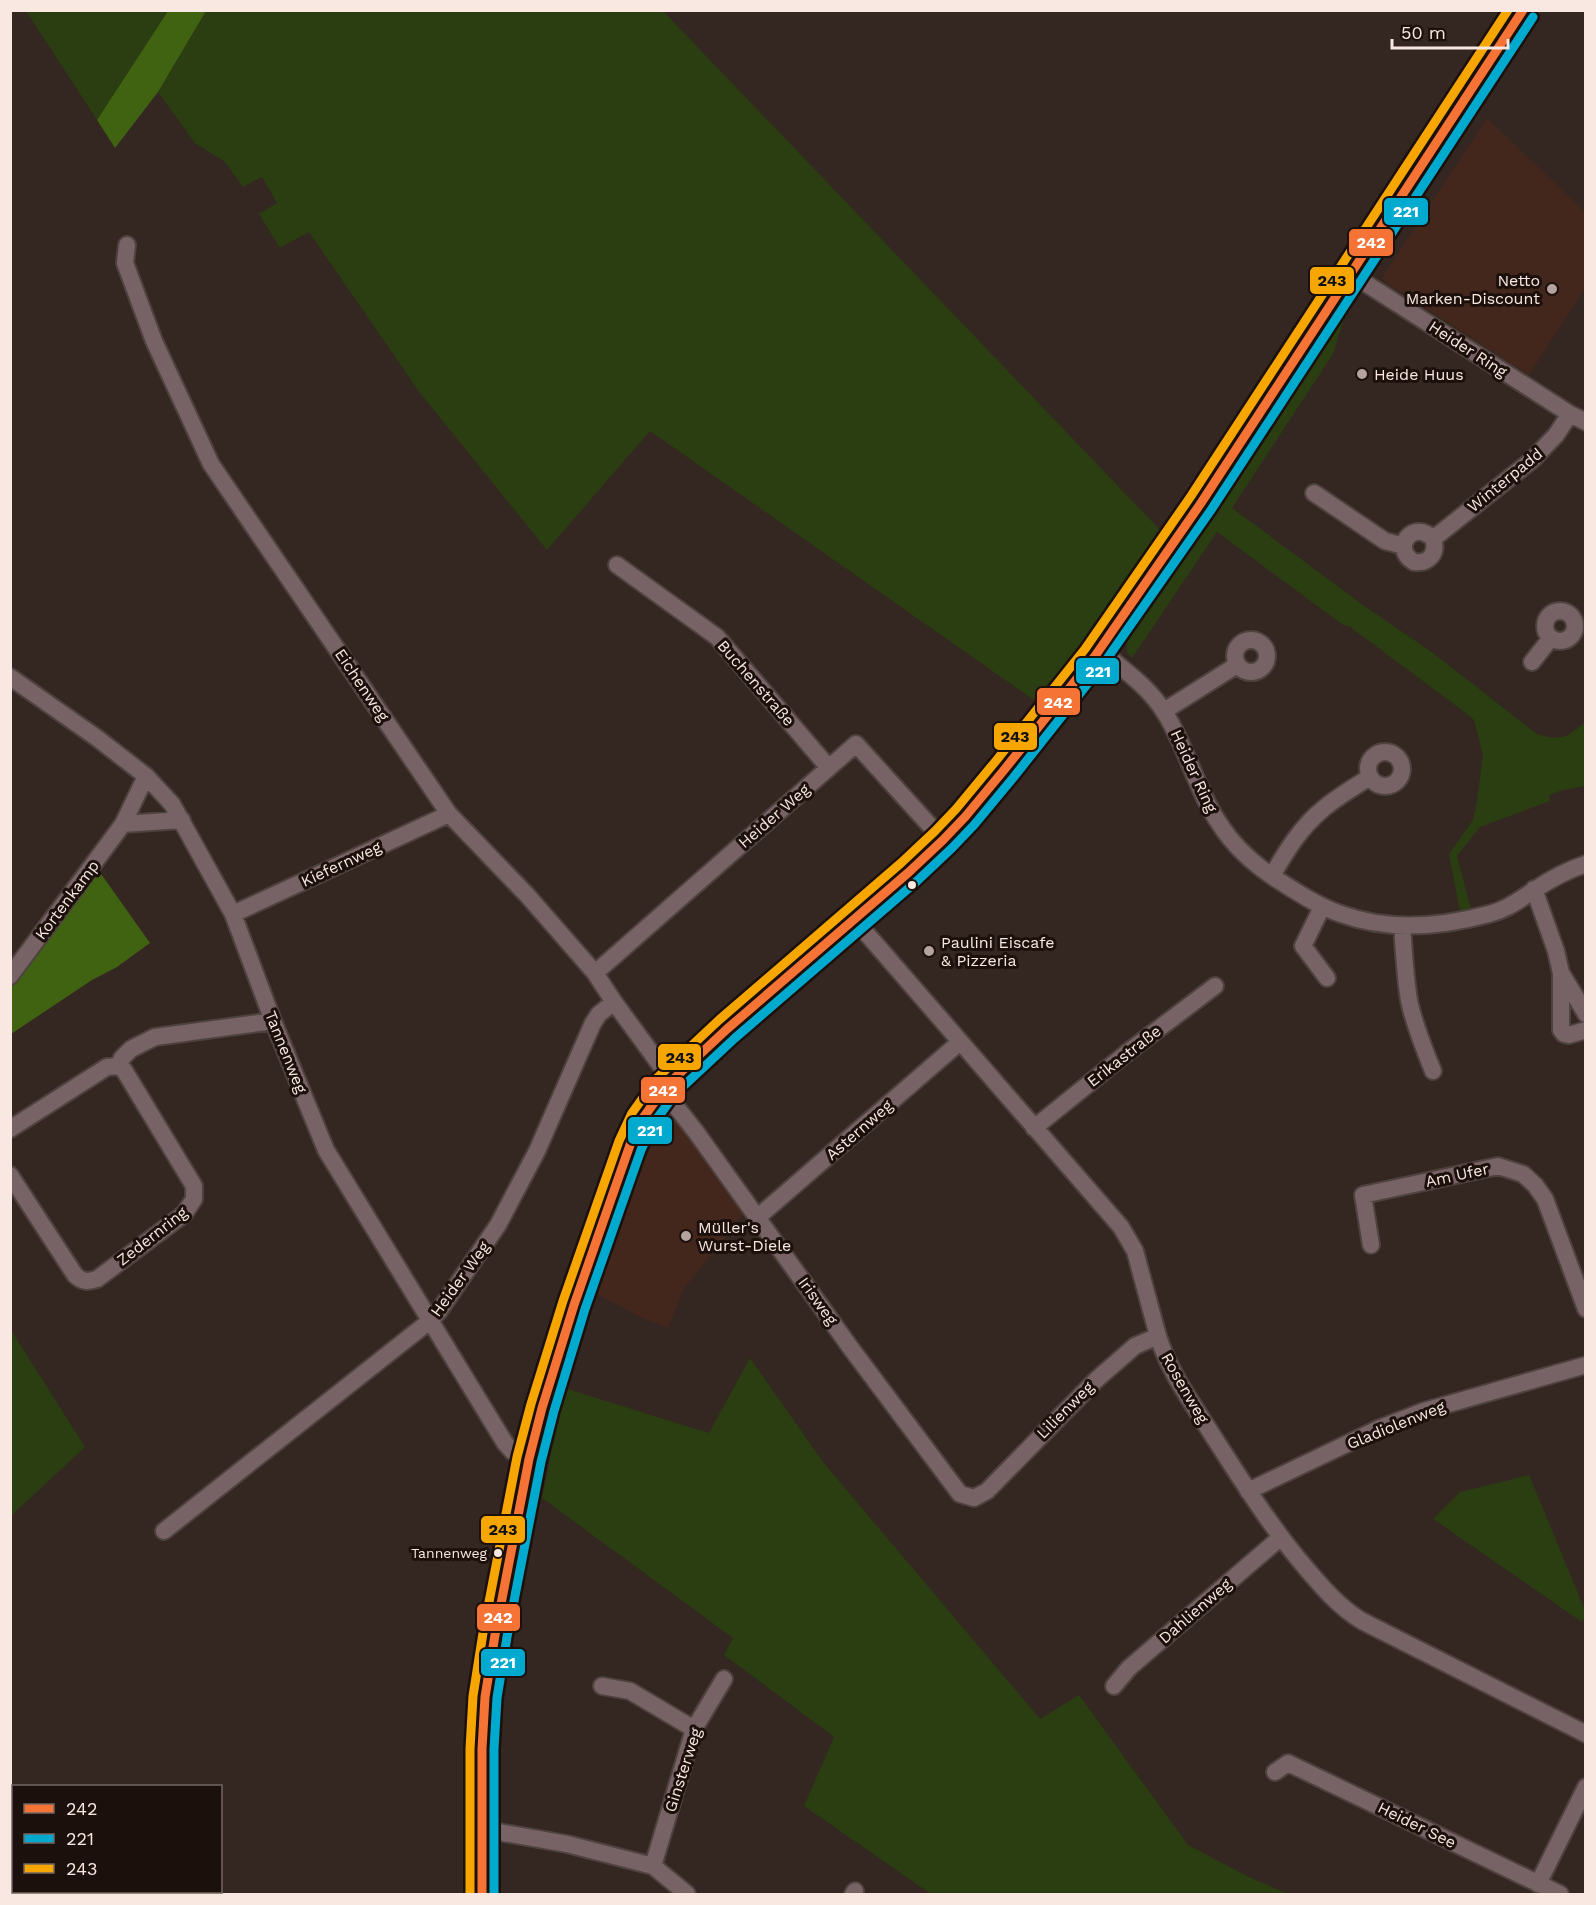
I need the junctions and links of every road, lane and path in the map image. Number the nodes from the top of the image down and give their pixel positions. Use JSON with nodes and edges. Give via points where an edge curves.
{"nodes":[{"id":1,"x":1523,"y":10,"type":"edge"},
{"id":2,"x":127,"y":245,"type":"dead end"},
{"id":3,"x":1351,"y":274,"type":"junction"},
{"id":4,"x":1570,"y":414,"type":"junction"},
{"id":5,"x":1586,"y":422,"type":"edge"},
{"id":6,"x":1314,"y":493,"type":"dead end"},
{"id":7,"x":1432,"y":539,"type":"junction"},
{"id":8,"x":1404,"y":546,"type":"junction"},
{"id":9,"x":617,"y":565,"type":"dead end"},
{"id":10,"x":1580,"y":615,"type":"edge"},
{"id":11,"x":1100,"y":650,"type":"junction"},
{"id":12,"x":1532,"y":662,"type":"dead end"},
{"id":13,"x":1237,"y":665,"type":"dead end"},
{"id":14,"x":10,"y":677,"type":"edge"},
{"id":15,"x":1164,"y":711,"type":"junction"},
{"id":16,"x":829,"y":768,"type":"junction"},
{"id":17,"x":146,"y":776,"type":"junction"},
{"id":18,"x":1370,"y":777,"type":"dead end"},
{"id":19,"x":449,"y":814,"type":"junction"},
{"id":20,"x":182,"y":820,"type":"junction"},
{"id":21,"x":123,"y":824,"type":"junction"},
{"id":22,"x":943,"y":840,"type":"junction"},
{"id":23,"x":1586,"y":864,"type":"edge"},
{"id":24,"x":1272,"y":876,"type":"junction"},
{"id":25,"x":1534,"y":890,"type":"junction"},
{"id":26,"x":1323,"y":907,"type":"junction"},
{"id":27,"x":233,"y":914,"type":"junction"},
{"id":28,"x":854,"y":919,"type":"junction"},
{"id":29,"x":1402,"y":926,"type":"junction"},
{"id":30,"x":595,"y":972,"type":"junction"},
{"id":31,"x":1560,"y":973,"type":"junction"},
{"id":32,"x":10,"y":976,"type":"edge"},
{"id":33,"x":1327,"y":978,"type":"dead end"},
{"id":34,"x":1215,"y":986,"type":"dead end"},
{"id":35,"x":614,"y":1002,"type":"junction"},
{"id":36,"x":1586,"y":1014,"type":"edge"},
{"id":37,"x":273,"y":1021,"type":"junction"},
{"id":38,"x":1586,"y":1030,"type":"edge"},
{"id":39,"x":960,"y":1042,"type":"junction"},
{"id":40,"x":118,"y":1066,"type":"junction"},
{"id":41,"x":1433,"y":1071,"type":"dead end"},
{"id":42,"x":667,"y":1086,"type":"junction"},
{"id":43,"x":1034,"y":1128,"type":"junction"},
{"id":44,"x":10,"y":1129,"type":"edge"},
{"id":45,"x":10,"y":1175,"type":"edge"},
{"id":46,"x":758,"y":1217,"type":"junction"},
{"id":47,"x":1371,"y":1245,"type":"dead end"},
{"id":48,"x":1586,"y":1309,"type":"edge"},
{"id":49,"x":431,"y":1320,"type":"junction"},
{"id":50,"x":1158,"y":1336,"type":"junction"},
{"id":51,"x":1586,"y":1365,"type":"edge"},
{"id":52,"x":529,"y":1459,"type":"junction"},
{"id":53,"x":1248,"y":1491,"type":"junction"},
{"id":54,"x":981,"y":1495,"type":"joint"},
{"id":55,"x":164,"y":1531,"type":"dead end"},
{"id":56,"x":1280,"y":1538,"type":"junction"},
{"id":57,"x":724,"y":1679,"type":"dead end"},
{"id":58,"x":602,"y":1686,"type":"dead end"},
{"id":59,"x":1114,"y":1686,"type":"dead end"},
{"id":60,"x":694,"y":1729,"type":"junction"},
{"id":61,"x":1586,"y":1734,"type":"edge"},
{"id":62,"x":1275,"y":1772,"type":"dead end"},
{"id":63,"x":1586,"y":1786,"type":"edge"},
{"id":64,"x":481,"y":1828,"type":"junction"},
{"id":65,"x":653,"y":1866,"type":"junction"},
{"id":66,"x":1538,"y":1884,"type":"junction"},
{"id":67,"x":482,"y":1894,"type":"edge"},
{"id":68,"x":687,"y":1894,"type":"edge"},
{"id":69,"x":1560,"y":1894,"type":"edge"}],
"edges":[{"from":1,"to":3,"type":"street"},
{"from":2,"to":19,"type":"street","name":"Eichenweg","via":[[125,263],[154,340],[211,464]]},
{"from":3,"to":4,"type":"street","name":"Heider Ring"},
{"from":3,"to":11,"type":"street"},
{"from":4,"to":5,"type":"street","name":"Heider Ring"},
{"from":4,"to":7,"type":"street","name":"Winterpadd","via":[[1532,460]]},
{"from":6,"to":8,"type":"street","name":"Winterpadd","via":[[1385,541]]},
{"from":7,"to":8,"type":"street","via":[[1416,532],[1407,537]]},
{"from":7,"to":8,"type":"street","name":"Winterpadd","via":[[1433,555],[1425,562],[1409,559]]},
{"from":9,"to":16,"type":"street","name":"Buchenstraße","via":[[717,637]]},
{"from":10,"to":12,"type":"street","via":[[1557,610],[1548,616],[1545,625],[1551,638]]},
{"from":11,"to":15,"type":"street","name":"Heider Ring","via":[[1151,693]]},
{"from":11,"to":22,"type":"street"},
{"from":13,"to":15,"type":"street"},
{"from":14,"to":17,"type":"street","name":"Tannenweg"},
{"from":15,"to":24,"type":"street","name":"Heider Ring","via":[[1219,824]]},
{"from":16,"to":22,"type":"street","name":"Heider Weg","via":[[856,744]]},
{"from":16,"to":30,"type":"street","name":"Heider Weg"},
{"from":17,"to":20,"type":"street","name":"Tannenweg"},
{"from":17,"to":21,"type":"street","name":"Kortenkamp"},
{"from":18,"to":24,"type":"street","via":[[1305,826]]},
{"from":19,"to":27,"type":"street","name":"Kiefernweg"},
{"from":19,"to":30,"type":"street","name":"Eichenweg"},
{"from":20,"to":21,"type":"street"},
{"from":20,"to":27,"type":"street","name":"Tannenweg"},
{"from":21,"to":32,"type":"street","name":"Kortenkamp"},
{"from":22,"to":28,"type":"street"},
{"from":23,"to":25,"type":"street","name":"Heider Ring"},
{"from":24,"to":26,"type":"street","name":"Heider Ring"},
{"from":25,"to":29,"type":"street","name":"Heider Ring","via":[[1492,914]]},
{"from":25,"to":31,"type":"street","via":[[1557,951]]},
{"from":26,"to":29,"type":"street","name":"Heider Ring","via":[[1360,920]]},
{"from":26,"to":33,"type":"street","via":[[1303,946]]},
{"from":27,"to":37,"type":"street","name":"Tannenweg"},
{"from":28,"to":39,"type":"street","name":"Rosenweg"},
{"from":28,"to":42,"type":"street"},
{"from":29,"to":41,"type":"street","via":[[1410,1003]]},
{"from":30,"to":35,"type":"street","name":"Eichenweg"},
{"from":31,"to":36,"type":"street"},
{"from":31,"to":38,"type":"street","via":[[1561,1030],[1569,1035]]},
{"from":34,"to":43,"type":"street","name":"Erikastraße"},
{"from":35,"to":42,"type":"street","name":"Eichenweg"},
{"from":35,"to":49,"type":"street","name":"Heider Weg","via":[[593,1023],[537,1151],[498,1225]]},
{"from":37,"to":40,"type":"street","via":[[155,1037],[131,1049]]},
{"from":37,"to":49,"type":"street","name":"Tannenweg","via":[[327,1150]]},
{"from":39,"to":43,"type":"street","name":"Rosenweg"},
{"from":39,"to":46,"type":"street","name":"Asternweg"},
{"from":40,"to":44,"type":"street","via":[[107,1067]]},
{"from":40,"to":45,"type":"street","name":"Zedernring","via":[[194,1186],[194,1199],[184,1214],[97,1279],[80,1280]]},
{"from":42,"to":46,"type":"street","name":"Irisweg"},
{"from":42,"to":52,"type":"street","via":[[643,1118],[626,1156],[574,1305]]},
{"from":43,"to":50,"type":"street","name":"Rosenweg","via":[[1131,1243]]},
{"from":46,"to":54,"type":"street","name":"Irisweg","via":[[954,1487],[966,1497]]},
{"from":47,"to":48,"type":"street","name":"Am Ufer","via":[[1362,1195],[1498,1166],[1523,1173],[1545,1199]]},
{"from":49,"to":52,"type":"street","name":"Tannenweg","via":[[505,1443]]},
{"from":49,"to":55,"type":"street","name":"Heider Weg"},
{"from":50,"to":53,"type":"street","name":"Rosenweg","via":[[1188,1397]]},
{"from":50,"to":54,"type":"street","name":"Lilienweg","via":[[1135,1346],[1103,1373]]},
{"from":51,"to":53,"type":"street","name":"Gladiolenweg","via":[[1424,1411]]},
{"from":52,"to":64,"type":"street","via":[[485,1697]]},
{"from":53,"to":56,"type":"street","name":"Rosenweg"},
{"from":56,"to":59,"type":"street","name":"Dahlienweg","via":[[1129,1668]]},
{"from":56,"to":61,"type":"street","name":"Rosenweg","via":[[1350,1614]]},
{"from":57,"to":60,"type":"street","name":"Ginsterweg"},
{"from":58,"to":60,"type":"street","via":[[630,1691]]},
{"from":60,"to":65,"type":"street","name":"Ginsterweg"},
{"from":62,"to":66,"type":"street","name":"Heider See","via":[[1288,1762]]},
{"from":63,"to":66,"type":"street"},
{"from":64,"to":65,"type":"street"},
{"from":64,"to":67,"type":"street"},
{"from":65,"to":68,"type":"street"},
{"from":66,"to":69,"type":"street","name":"Heider See"}]}
